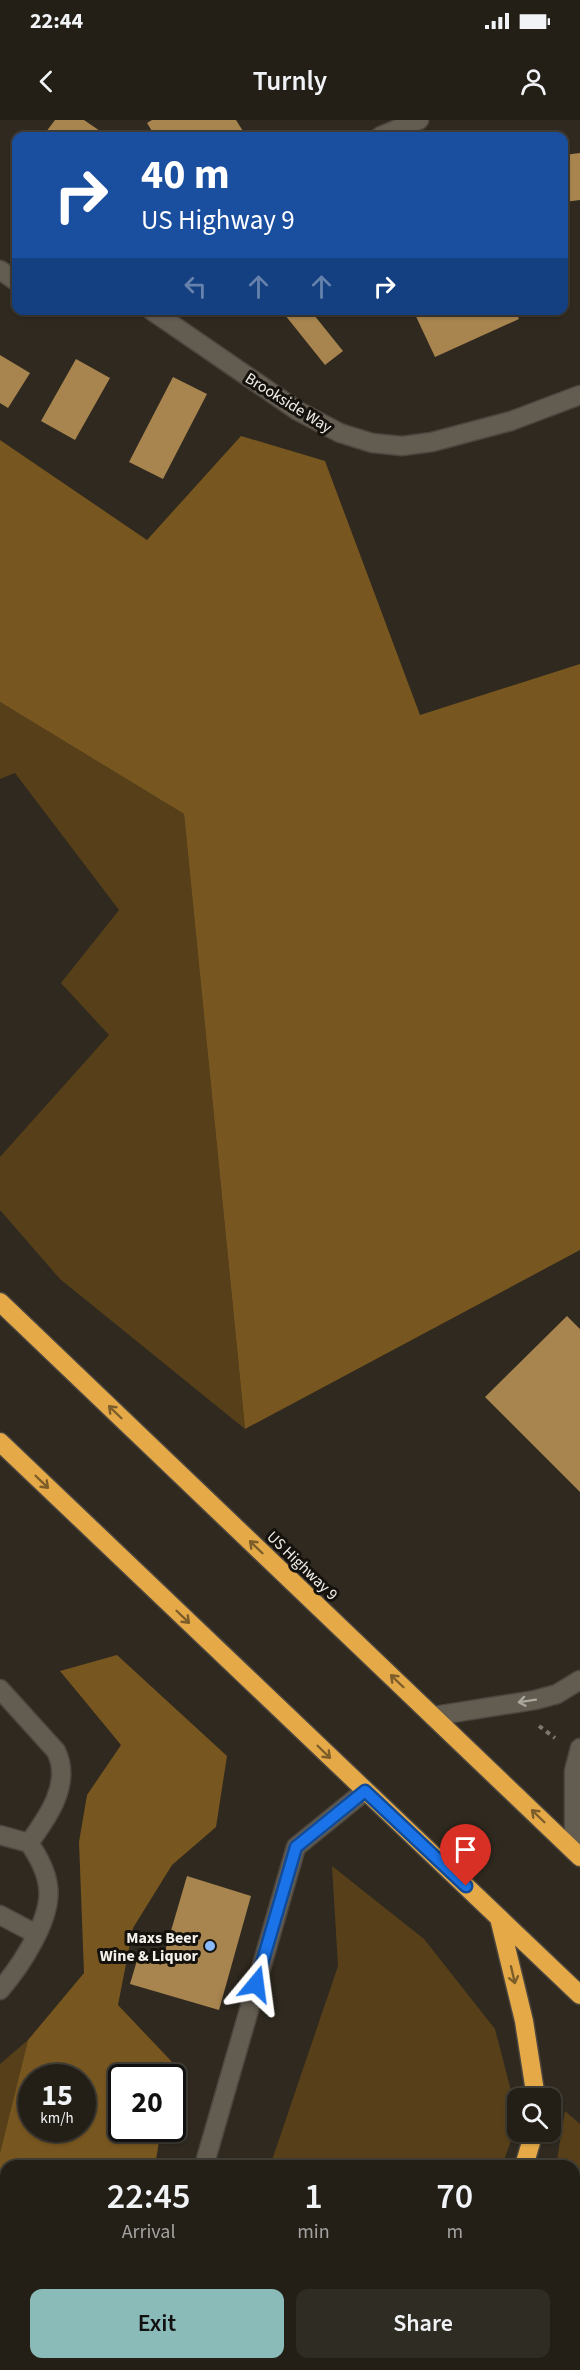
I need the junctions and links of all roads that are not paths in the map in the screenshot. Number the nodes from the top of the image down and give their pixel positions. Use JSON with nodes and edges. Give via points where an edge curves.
{"nodes":[{"id":1,"x":419,"y":120,"type":"edge"},
{"id":2,"x":390,"y":132,"type":"edge"},
{"id":3,"x":158,"y":315,"type":"edge"},
{"id":4,"x":580,"y":395,"type":"edge"},
{"id":5,"x":0,"y":1302,"type":"edge"},
{"id":6,"x":0,"y":1442,"type":"edge"},
{"id":7,"x":580,"y":1680,"type":"edge"},
{"id":8,"x":0,"y":1689,"type":"edge"},
{"id":9,"x":434,"y":1716,"type":"junction"},
{"id":10,"x":580,"y":1748,"type":"edge"},
{"id":11,"x":365,"y":1791,"type":"junction"},
{"id":12,"x":0,"y":1835,"type":"edge"},
{"id":13,"x":29,"y":1843,"type":"junction"},
{"id":14,"x":577,"y":1854,"type":"edge"},
{"id":15,"x":0,"y":1915,"type":"edge"},
{"id":16,"x":500,"y":1918,"type":"junction"},
{"id":17,"x":36,"y":1934,"type":"junction"},
{"id":18,"x":0,"y":1990,"type":"edge"},
{"id":19,"x":580,"y":1995,"type":"edge"},
{"id":20,"x":534,"y":2088,"type":"edge"},
{"id":21,"x":531,"y":2142,"type":"edge"},
{"id":22,"x":206,"y":2160,"type":"edge"},
{"id":23,"x":526,"y":2160,"type":"edge"}],
"edges":[{"from":1,"to":2,"type":"street"},
{"from":3,"to":4,"type":"street","name":"Brookside Way","via":[[298,411],[340,433],[372,443],[402,446],[432,442],[511,421]]},
{"from":9,"to":5,"type":"highway","name":"US Highway 9","one_way":true},
{"from":6,"to":11,"type":"highway","one_way":true},
{"from":7,"to":9,"type":"street","one_way":true,"via":[[557,1694],[535,1700]]},
{"from":8,"to":13,"type":"street","via":[[61,1761],[58,1792]]},
{"from":14,"to":9,"type":"highway","name":"US Highway 9","one_way":true},
{"from":10,"to":14,"type":"street","via":[[574,1771]]},
{"from":11,"to":16,"type":"highway"},
{"from":11,"to":22,"type":"street","via":[[296,1847]]},
{"from":12,"to":13,"type":"street"},
{"from":13,"to":17,"type":"street","via":[[49,1887],[47,1909]]},
{"from":15,"to":17,"type":"street"},
{"from":16,"to":19,"type":"highway"},
{"from":16,"to":20,"type":"highway","one_way":true,"via":[[524,2021]]},
{"from":17,"to":18,"type":"street"},
{"from":21,"to":23,"type":"highway"}]}
